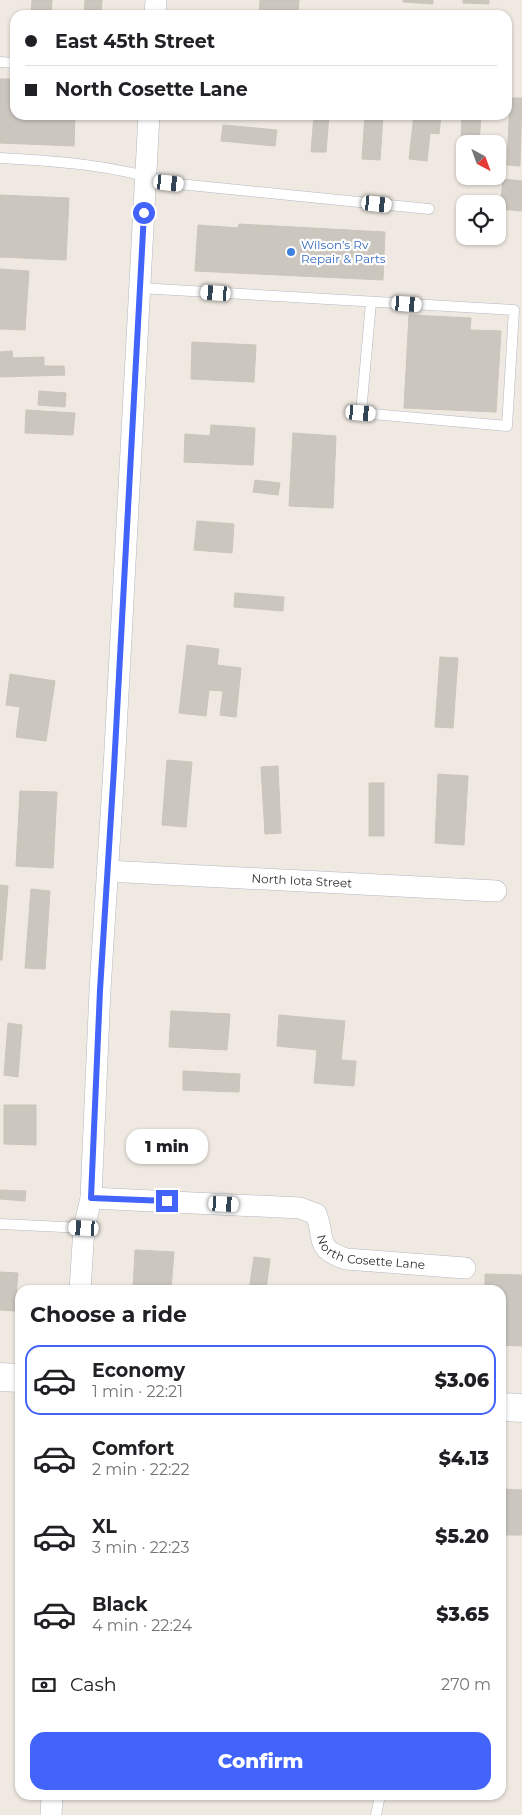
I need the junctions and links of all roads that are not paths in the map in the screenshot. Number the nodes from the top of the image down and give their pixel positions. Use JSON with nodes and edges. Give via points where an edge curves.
{"nodes":[{"id":1,"x":149,"y":120,"type":"edge"},
{"id":2,"x":0,"y":158,"type":"edge"},
{"id":3,"x":146,"y":176,"type":"junction"},
{"id":4,"x":429,"y":209,"type":"dead end"},
{"id":5,"x":139,"y":288,"type":"junction"},
{"id":6,"x":371,"y":302,"type":"junction"},
{"id":7,"x":107,"y":871,"type":"junction"},
{"id":8,"x":496,"y":891,"type":"dead end"},
{"id":9,"x":91,"y":1198,"type":"junction"},
{"id":10,"x":0,"y":1224,"type":"edge"},
{"id":11,"x":84,"y":1228,"type":"junction"},
{"id":12,"x":464,"y":1268,"type":"dead end"},
{"id":13,"x":80,"y":1285,"type":"edge"},
{"id":14,"x":0,"y":1377,"type":"edge"},
{"id":15,"x":15,"y":1378,"type":"edge"},
{"id":16,"x":506,"y":1406,"type":"edge"},
{"id":17,"x":522,"y":1408,"type":"edge"},
{"id":18,"x":52,"y":1800,"type":"edge"},
{"id":19,"x":379,"y":1800,"type":"edge"},
{"id":20,"x":51,"y":1815,"type":"edge"},
{"id":21,"x":376,"y":1815,"type":"edge"}],
"edges":[{"from":1,"to":3,"type":"street"},
{"from":2,"to":3,"type":"lane","via":[[72,162]]},
{"from":3,"to":4,"type":"lane","via":[[169,183]]},
{"from":3,"to":5,"type":"street"},
{"from":5,"to":6,"type":"lane"},
{"from":5,"to":7,"type":"street"},
{"from":6,"to":6,"type":"lane","via":[[514,310],[507,426],[361,413]]},
{"from":7,"to":8,"type":"street","name":"North Iota Street"},
{"from":7,"to":9,"type":"street"},
{"from":9,"to":11,"type":"street"},
{"from":9,"to":12,"type":"street","name":"North Cosette Lane","via":[[300,1208],[316,1214],[322,1228],[321,1242],[329,1254],[346,1259]]},
{"from":10,"to":11,"type":"lane"},
{"from":11,"to":13,"type":"street"},
{"from":14,"to":15,"type":"street"},
{"from":16,"to":17,"type":"street"},
{"from":18,"to":20,"type":"street"},
{"from":19,"to":21,"type":"lane"}]}
